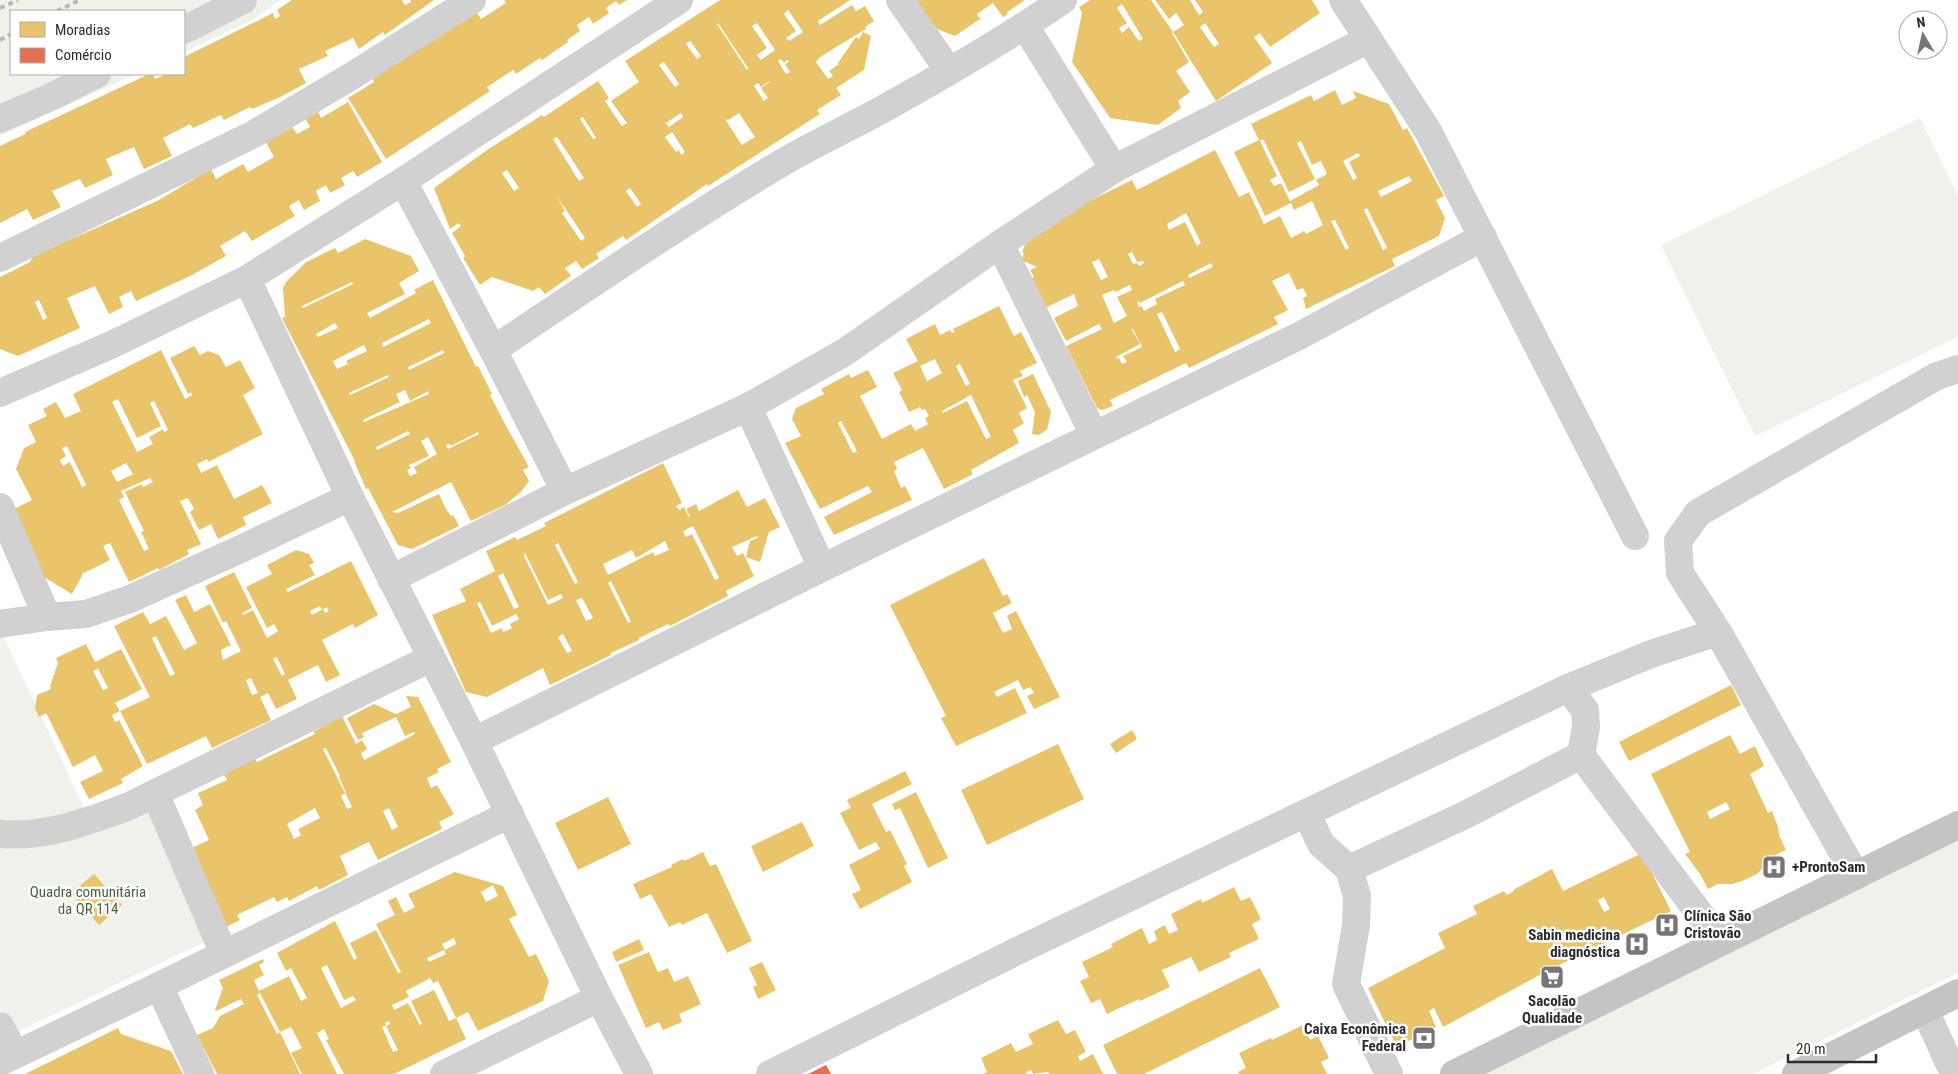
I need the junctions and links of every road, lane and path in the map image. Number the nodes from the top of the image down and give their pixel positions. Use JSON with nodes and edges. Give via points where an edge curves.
{"nodes":[{"id":1,"x":243,"y":0,"type":"edge"},
{"id":2,"x":472,"y":0,"type":"edge"},
{"id":3,"x":679,"y":0,"type":"edge"},
{"id":4,"x":900,"y":0,"type":"edge"},
{"id":5,"x":1063,"y":0,"type":"edge"},
{"id":6,"x":1343,"y":0,"type":"edge"},
{"id":7,"x":1025,"y":26,"type":"junction"},
{"id":8,"x":185,"y":29,"type":"edge"},
{"id":9,"x":1367,"y":40,"type":"junction"},
{"id":10,"x":949,"y":71,"type":"junction"},
{"id":11,"x":95,"y":75,"type":"edge"},
{"id":12,"x":0,"y":118,"type":"edge"},
{"id":13,"x":1114,"y":169,"type":"junction"},
{"id":14,"x":403,"y":181,"type":"junction"},
{"id":15,"x":1483,"y":237,"type":"junction"},
{"id":16,"x":1000,"y":244,"type":"junction"},
{"id":17,"x":0,"y":258,"type":"edge"},
{"id":18,"x":247,"y":279,"type":"junction"},
{"id":19,"x":493,"y":350,"type":"junction"},
{"id":20,"x":1958,"y":370,"type":"edge"},
{"id":21,"x":0,"y":393,"type":"edge"},
{"id":22,"x":748,"y":407,"type":"junction"},
{"id":23,"x":1094,"y":435,"type":"junction"},
{"id":24,"x":565,"y":491,"type":"junction"},
{"id":25,"x":350,"y":496,"type":"junction"},
{"id":26,"x":0,"y":507,"type":"edge"},
{"id":27,"x":1634,"y":536,"type":"dead end"},
{"id":28,"x":822,"y":568,"type":"junction"},
{"id":29,"x":391,"y":579,"type":"junction"},
{"id":30,"x":47,"y":617,"type":"junction"},
{"id":31,"x":0,"y":624,"type":"edge"},
{"id":32,"x":1718,"y":632,"type":"junction"},
{"id":33,"x":431,"y":658,"type":"junction"},
{"id":34,"x":1568,"y":688,"type":"junction"},
{"id":35,"x":474,"y":741,"type":"junction"},
{"id":36,"x":1581,"y":755,"type":"junction"},
{"id":37,"x":155,"y":793,"type":"junction"},
{"id":38,"x":510,"y":814,"type":"junction"},
{"id":39,"x":1306,"y":814,"type":"junction"},
{"id":40,"x":1958,"y":825,"type":"edge"},
{"id":41,"x":0,"y":834,"type":"edge"},
{"id":42,"x":1350,"y":869,"type":"junction"},
{"id":43,"x":1856,"y":876,"type":"junction"},
{"id":44,"x":1720,"y":941,"type":"junction"},
{"id":45,"x":224,"y":954,"type":"junction"},
{"id":46,"x":159,"y":986,"type":"junction"},
{"id":47,"x":1958,"y":993,"type":"edge"},
{"id":48,"x":599,"y":998,"type":"junction"},
{"id":49,"x":1925,"y":1010,"type":"junction"},
{"id":50,"x":0,"y":1026,"type":"edge"},
{"id":51,"x":7,"y":1058,"type":"edge"},
{"id":52,"x":200,"y":1074,"type":"edge"},
{"id":53,"x":444,"y":1074,"type":"edge"},
{"id":54,"x":639,"y":1074,"type":"edge"},
{"id":55,"x":770,"y":1074,"type":"edge"},
{"id":56,"x":1389,"y":1074,"type":"edge"},
{"id":57,"x":1454,"y":1074,"type":"edge"},
{"id":58,"x":1796,"y":1074,"type":"edge"},
{"id":59,"x":1954,"y":1074,"type":"edge"}],
"edges":[{"from":1,"to":8,"type":"street"},
{"from":2,"to":17,"type":"street","via":[[254,134]]},
{"from":3,"to":14,"type":"street"},
{"from":4,"to":10,"type":"street"},
{"from":5,"to":7,"type":"street"},
{"from":6,"to":9,"type":"street"},
{"from":7,"to":10,"type":"street"},
{"from":7,"to":13,"type":"street"},
{"from":9,"to":13,"type":"street"},
{"from":9,"to":15,"type":"street","via":[[1428,131]]},
{"from":10,"to":19,"type":"street","via":[[694,215]]},
{"from":11,"to":12,"type":"street"},
{"from":13,"to":16,"type":"street"},
{"from":14,"to":18,"type":"street"},
{"from":14,"to":19,"type":"street"},
{"from":15,"to":23,"type":"street","via":[[1296,337]]},
{"from":15,"to":27,"type":"street"},
{"from":16,"to":22,"type":"street","via":[[845,352]]},
{"from":16,"to":23,"type":"street"},
{"from":18,"to":21,"type":"street","via":[[110,345]]},
{"from":18,"to":25,"type":"street"},
{"from":19,"to":24,"type":"street"},
{"from":20,"to":32,"type":"street","via":[[1937,376],[1698,513],[1678,541],[1680,573]]},
{"from":22,"to":24,"type":"street"},
{"from":22,"to":28,"type":"street"},
{"from":23,"to":28,"type":"street"},
{"from":24,"to":29,"type":"street"},
{"from":25,"to":29,"type":"street"},
{"from":25,"to":30,"type":"street","via":[[130,599],[86,614]]},
{"from":26,"to":30,"type":"street"},
{"from":28,"to":35,"type":"street"},
{"from":29,"to":33,"type":"street"},
{"from":30,"to":31,"type":"street"},
{"from":32,"to":34,"type":"street","via":[[1651,654]]},
{"from":32,"to":43,"type":"street"},
{"from":33,"to":35,"type":"street"},
{"from":33,"to":37,"type":"street"},
{"from":34,"to":36,"type":"street","via":[[1585,710],[1586,727]]},
{"from":34,"to":39,"type":"street"},
{"from":35,"to":38,"type":"street"},
{"from":36,"to":42,"type":"street"},
{"from":36,"to":44,"type":"street"},
{"from":37,"to":41,"type":"street","via":[[101,816],[52,831]]},
{"from":37,"to":45,"type":"street"},
{"from":38,"to":45,"type":"street"},
{"from":38,"to":48,"type":"street"},
{"from":39,"to":42,"type":"street","via":[[1321,844]]},
{"from":39,"to":55,"type":"street"},
{"from":40,"to":43,"type":"main road"},
{"from":42,"to":56,"type":"street","via":[[1357,896],[1346,984]]},
{"from":43,"to":44,"type":"main road"},
{"from":44,"to":57,"type":"main road"},
{"from":45,"to":46,"type":"street"},
{"from":46,"to":51,"type":"street"},
{"from":46,"to":52,"type":"street"},
{"from":47,"to":49,"type":"main road"},
{"from":48,"to":53,"type":"street"},
{"from":48,"to":54,"type":"street"},
{"from":49,"to":58,"type":"main road"},
{"from":49,"to":59,"type":"street"},
{"from":50,"to":51,"type":"street"}]}
